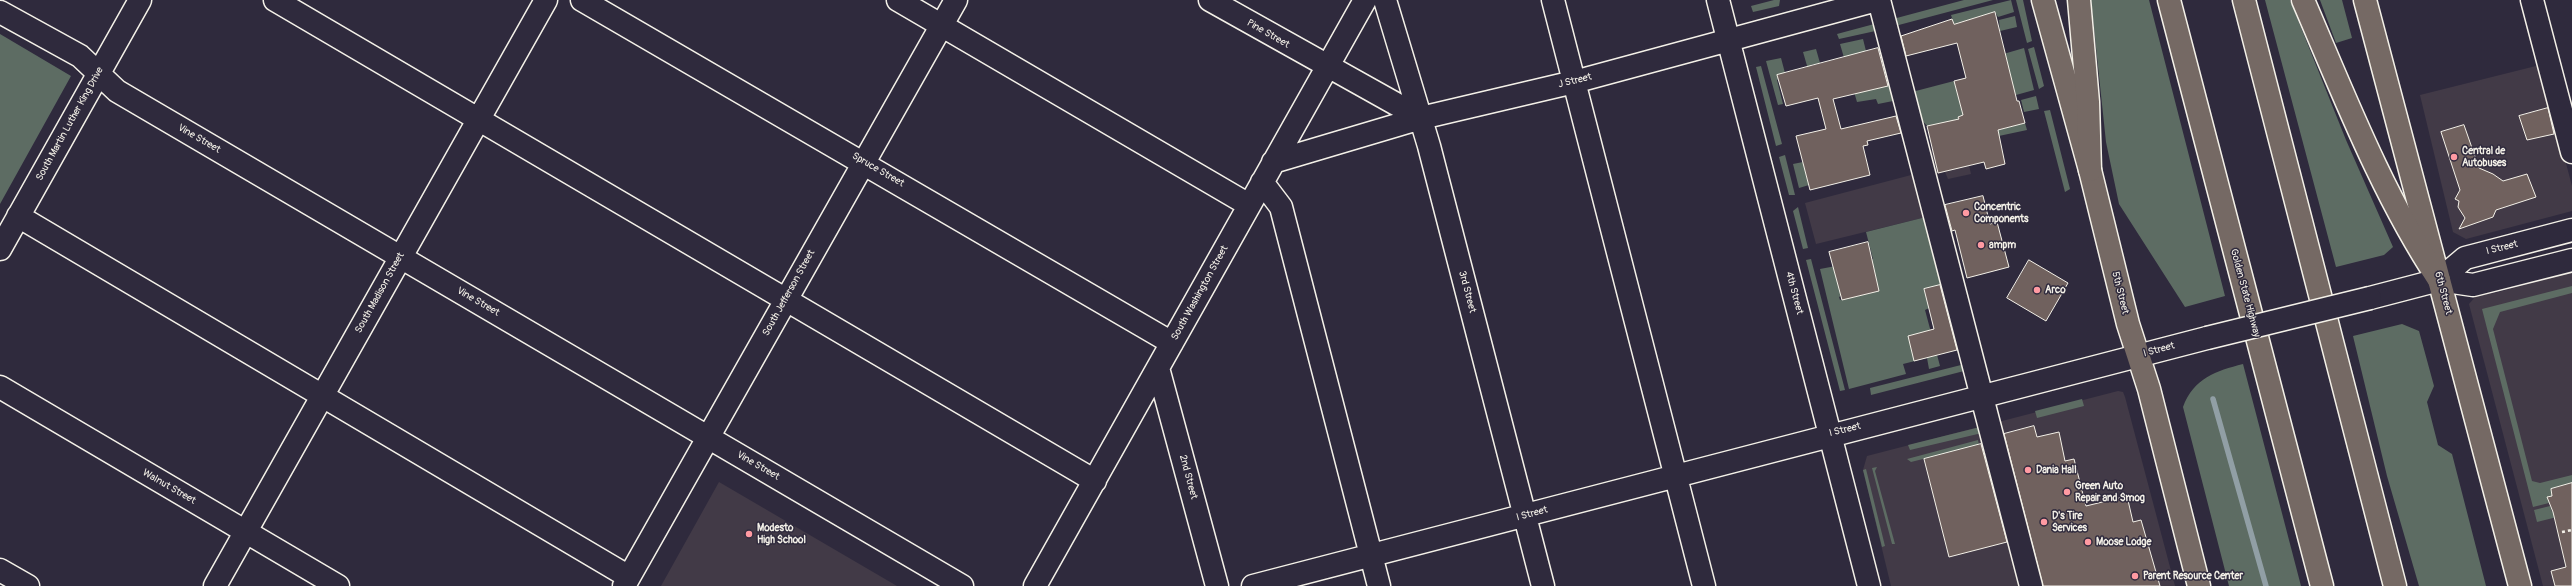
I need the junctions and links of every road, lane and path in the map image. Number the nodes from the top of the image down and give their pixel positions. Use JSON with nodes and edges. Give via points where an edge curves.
{"nodes":[{"id":1,"x":140,"y":0,"type":"edge"},
{"id":2,"x":274,"y":0,"type":"edge"},
{"id":3,"x":546,"y":0,"type":"edge"},
{"id":4,"x":582,"y":0,"type":"edge"},
{"id":5,"x":898,"y":0,"type":"edge"},
{"id":6,"x":956,"y":0,"type":"edge"},
{"id":7,"x":1210,"y":0,"type":"edge"},
{"id":8,"x":1365,"y":0,"type":"edge"},
{"id":9,"x":1385,"y":0,"type":"edge"},
{"id":10,"x":1553,"y":0,"type":"edge"},
{"id":11,"x":1718,"y":0,"type":"edge"},
{"id":12,"x":1878,"y":0,"type":"edge"},
{"id":13,"x":2043,"y":0,"type":"edge"},
{"id":14,"x":2079,"y":0,"type":"edge"},
{"id":15,"x":2170,"y":0,"type":"edge"},
{"id":16,"x":2244,"y":0,"type":"edge"},
{"id":17,"x":2303,"y":0,"type":"edge"},
{"id":18,"x":2365,"y":0,"type":"edge"},
{"id":19,"x":2532,"y":0,"type":"edge"},
{"id":20,"x":0,"y":12,"type":"edge"},
{"id":21,"x":942,"y":26,"type":"junction"},
{"id":22,"x":1728,"y":40,"type":"junction"},
{"id":23,"x":1327,"y":67,"type":"junction"},
{"id":24,"x":98,"y":74,"type":"junction"},
{"id":25,"x":1574,"y":82,"type":"junction"},
{"id":26,"x":1421,"y":118,"type":"junction"},
{"id":27,"x":478,"y":121,"type":"junction"},
{"id":28,"x":2572,"y":152,"type":"edge"},
{"id":29,"x":864,"y":162,"type":"junction"},
{"id":30,"x":1273,"y":162,"type":"junction"},
{"id":31,"x":2090,"y":170,"type":"junction"},
{"id":32,"x":1262,"y":182,"type":"junction"},
{"id":33,"x":1249,"y":205,"type":"junction"},
{"id":34,"x":18,"y":216,"type":"junction"},
{"id":35,"x":2572,"y":230,"type":"edge"},
{"id":36,"x":0,"y":249,"type":"edge"},
{"id":37,"x":400,"y":256,"type":"junction"},
{"id":38,"x":2572,"y":260,"type":"edge"},
{"id":39,"x":2439,"y":280,"type":"junction"},
{"id":40,"x":785,"y":301,"type":"junction"},
{"id":41,"x":1172,"y":343,"type":"junction"},
{"id":42,"x":2138,"y":355,"type":"junction"},
{"id":43,"x":1158,"y":368,"type":"junction"},
{"id":44,"x":0,"y":387,"type":"edge"},
{"id":45,"x":323,"y":396,"type":"junction"},
{"id":46,"x":1983,"y":397,"type":"junction"},
{"id":47,"x":1829,"y":434,"type":"junction"},
{"id":48,"x":708,"y":438,"type":"junction"},
{"id":49,"x":1676,"y":476,"type":"junction"},
{"id":50,"x":1095,"y":481,"type":"junction"},
{"id":51,"x":1525,"y":516,"type":"junction"},
{"id":52,"x":2572,"y":530,"type":"edge"},
{"id":53,"x":245,"y":532,"type":"junction"},
{"id":54,"x":2562,"y":532,"type":"dead end"},
{"id":55,"x":1371,"y":554,"type":"junction"},
{"id":56,"x":0,"y":570,"type":"edge"},
{"id":57,"x":627,"y":581,"type":"edge"},
{"id":58,"x":28,"y":586,"type":"edge"},
{"id":59,"x":215,"y":586,"type":"edge"},
{"id":60,"x":338,"y":586,"type":"edge"},
{"id":61,"x":962,"y":586,"type":"edge"},
{"id":62,"x":1035,"y":586,"type":"edge"},
{"id":63,"x":1217,"y":586,"type":"edge"},
{"id":64,"x":1253,"y":586,"type":"edge"},
{"id":65,"x":1379,"y":586,"type":"edge"},
{"id":66,"x":1543,"y":586,"type":"edge"},
{"id":67,"x":1704,"y":586,"type":"edge"},
{"id":68,"x":1869,"y":586,"type":"edge"},
{"id":69,"x":2031,"y":586,"type":"edge"},
{"id":70,"x":2199,"y":586,"type":"edge"},
{"id":71,"x":2322,"y":586,"type":"edge"},
{"id":72,"x":2395,"y":586,"type":"edge"},
{"id":73,"x":2520,"y":586,"type":"edge"}],
"edges":[{"from":1,"to":24,"type":"street","name":"South Martin Luther King Drive"},
{"from":2,"to":27,"type":"street"},
{"from":3,"to":27,"type":"street","name":"South Madison Street"},
{"from":4,"to":29,"type":"street","name":"Spruce Street"},
{"from":5,"to":21,"type":"street"},
{"from":6,"to":21,"type":"street","name":"South Jefferson Street"},
{"from":7,"to":23,"type":"street","name":"Pine Street"},
{"from":8,"to":23,"type":"street","name":"South Washington Street"},
{"from":9,"to":26,"type":"street","name":"3rd Street"},
{"from":10,"to":25,"type":"street"},
{"from":11,"to":22,"type":"street","name":"4th Street"},
{"from":12,"to":22,"type":"street","name":"J Street"},
{"from":12,"to":46,"type":"street"},
{"from":13,"to":31,"type":"main road","name":"5th Street"},
{"from":14,"to":31,"type":"main road","via":[[2088,102]]},
{"from":15,"to":71,"type":"main road","name":"Golden State Highway"},
{"from":16,"to":72,"type":"main road"},
{"from":17,"to":39,"type":"main road","via":[[2381,176],[2418,248]]},
{"from":18,"to":39,"type":"main road","name":"6th Street"},
{"from":19,"to":28,"type":"street"},
{"from":20,"to":24,"type":"street","name":"Vine Street","via":[[80,56]]},
{"from":21,"to":29,"type":"street","name":"South Jefferson Street"},
{"from":21,"to":33,"type":"street"},
{"from":22,"to":25,"type":"street","name":"J Street"},
{"from":22,"to":47,"type":"street","name":"4th Street"},
{"from":23,"to":26,"type":"street","name":"Pine Street"},
{"from":23,"to":30,"type":"street","name":"South Washington Street"},
{"from":24,"to":34,"type":"street","name":"South Martin Luther King Drive"},
{"from":24,"to":37,"type":"street","name":"Vine Street","via":[[117,91]]},
{"from":25,"to":26,"type":"street","name":"J Street"},
{"from":25,"to":49,"type":"street"},
{"from":26,"to":30,"type":"street","name":"J Street"},
{"from":26,"to":51,"type":"street","name":"3rd Street"},
{"from":27,"to":37,"type":"street","name":"South Madison Street"},
{"from":27,"to":40,"type":"street"},
{"from":29,"to":40,"type":"street","name":"South Jefferson Street"},
{"from":29,"to":41,"type":"street","name":"Spruce Street"},
{"from":30,"to":32,"type":"street","name":"South Washington Street"},
{"from":31,"to":42,"type":"main road","name":"5th Street"},
{"from":32,"to":33,"type":"street","name":"South Washington Street"},
{"from":32,"to":55,"type":"street","via":[[1281,207]]},
{"from":33,"to":41,"type":"street","name":"South Washington Street"},
{"from":34,"to":36,"type":"street","name":"South Martin Luther King Drive"},
{"from":34,"to":45,"type":"street"},
{"from":35,"to":39,"type":"street","name":"I Street","via":[[2465,258]]},
{"from":37,"to":45,"type":"street","name":"South Madison Street"},
{"from":37,"to":48,"type":"street","name":"Vine Street"},
{"from":38,"to":39,"type":"street","name":"I Street","via":[[2473,285]]},
{"from":39,"to":42,"type":"street","name":"I Street","bridge":true},
{"from":39,"to":73,"type":"main road","name":"6th Street"},
{"from":40,"to":48,"type":"street","name":"South Jefferson Street"},
{"from":40,"to":50,"type":"street"},
{"from":41,"to":43,"type":"street","name":"South Washington Street"},
{"from":42,"to":46,"type":"street","name":"I Street"},
{"from":42,"to":70,"type":"main road","name":"5th Street"},
{"from":43,"to":50,"type":"street","name":"South Washington Street"},
{"from":43,"to":63,"type":"street","name":"2nd Street"},
{"from":44,"to":53,"type":"street","name":"Walnut Street"},
{"from":45,"to":53,"type":"street","name":"South Madison Street"},
{"from":45,"to":57,"type":"street"},
{"from":46,"to":47,"type":"street","name":"I Street"},
{"from":46,"to":69,"type":"street"},
{"from":47,"to":49,"type":"street","name":"I Street"},
{"from":47,"to":68,"type":"street","name":"4th Street"},
{"from":48,"to":57,"type":"street","name":"South Jefferson Street"},
{"from":48,"to":61,"type":"street","name":"Vine Street"},
{"from":49,"to":51,"type":"street","name":"I Street"},
{"from":49,"to":67,"type":"street"},
{"from":50,"to":62,"type":"street","name":"South Washington Street"},
{"from":51,"to":55,"type":"street","name":"I Street"},
{"from":51,"to":66,"type":"street","name":"3rd Street"},
{"from":52,"to":54,"type":"path"},
{"from":53,"to":59,"type":"street","name":"South Madison Street"},
{"from":53,"to":60,"type":"street","name":"Walnut Street"},
{"from":55,"to":64,"type":"street","name":"I Street"},
{"from":55,"to":65,"type":"street"},
{"from":56,"to":58,"type":"street"}]}
